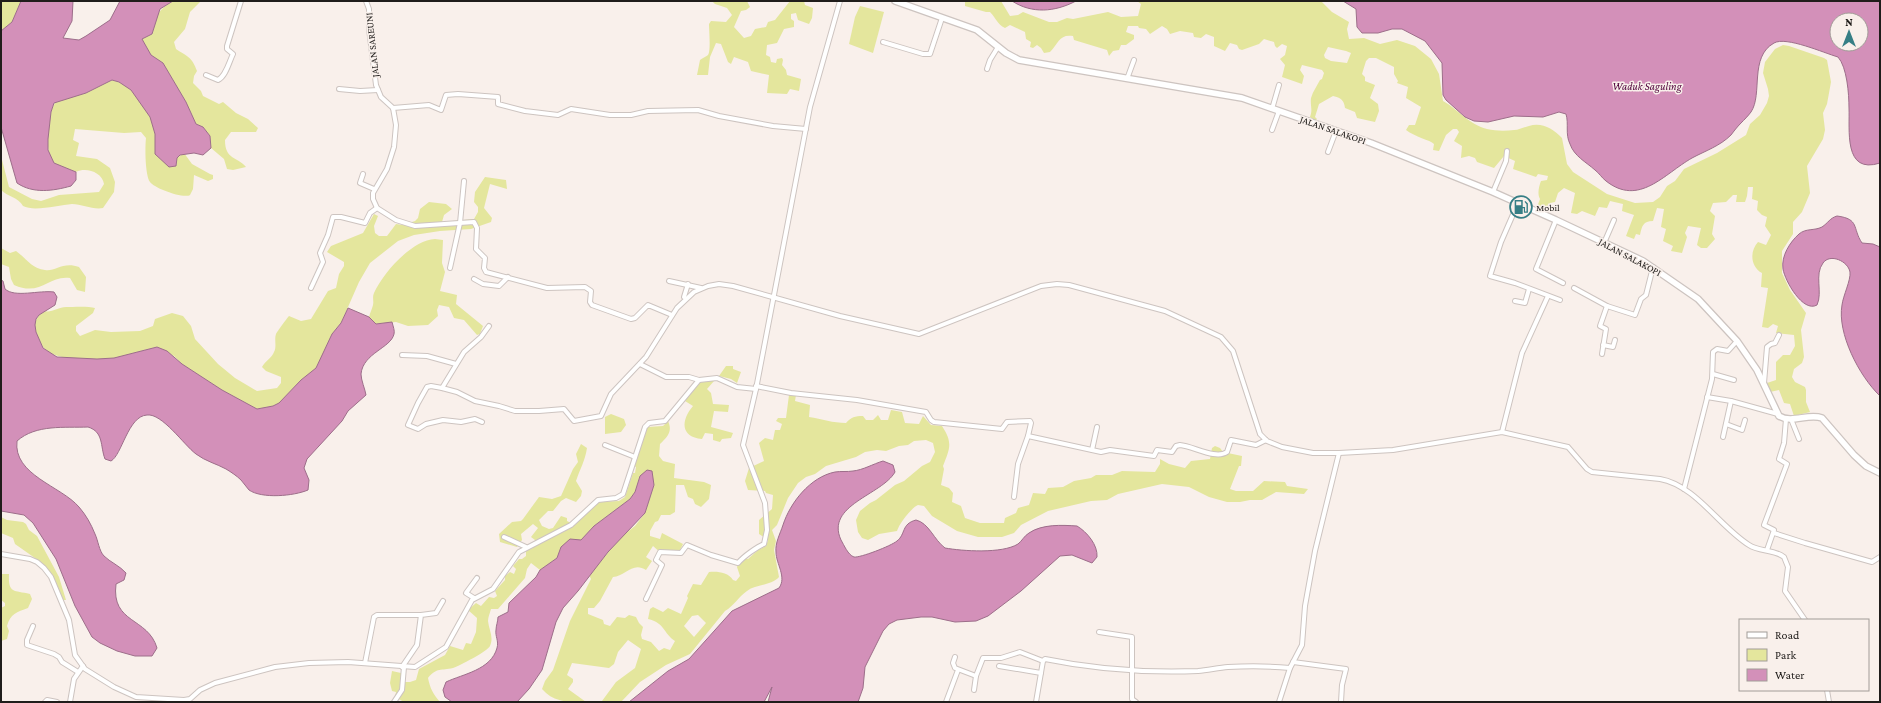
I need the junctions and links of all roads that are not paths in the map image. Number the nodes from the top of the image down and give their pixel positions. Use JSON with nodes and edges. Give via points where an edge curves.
{"nodes":[{"id":1,"x":241,"y":1,"type":"edge"},
{"id":2,"x":366,"y":1,"type":"edge"},
{"id":3,"x":840,"y":1,"type":"edge"},
{"id":4,"x":895,"y":1,"type":"edge"},
{"id":5,"x":942,"y":18,"type":"junction"},
{"id":6,"x":883,"y":42,"type":"dead end"},
{"id":7,"x":998,"y":47,"type":"junction"},
{"id":8,"x":1134,"y":60,"type":"dead end"},
{"id":9,"x":987,"y":69,"type":"dead end"},
{"id":10,"x":206,"y":75,"type":"dead end"},
{"id":11,"x":1127,"y":79,"type":"junction"},
{"id":12,"x":1280,"y":85,"type":"dead end"},
{"id":13,"x":339,"y":90,"type":"dead end"},
{"id":14,"x":378,"y":90,"type":"junction"},
{"id":15,"x":393,"y":108,"type":"junction"},
{"id":16,"x":1272,"y":109,"type":"junction"},
{"id":17,"x":1279,"y":111,"type":"junction"},
{"id":18,"x":806,"y":129,"type":"junction"},
{"id":19,"x":1272,"y":130,"type":"dead end"},
{"id":20,"x":1336,"y":131,"type":"junction"},
{"id":21,"x":1507,"y":151,"type":"dead end"},
{"id":22,"x":1328,"y":152,"type":"dead end"},
{"id":23,"x":363,"y":174,"type":"dead end"},
{"id":24,"x":464,"y":182,"type":"dead end"},
{"id":25,"x":374,"y":189,"type":"junction"},
{"id":26,"x":1494,"y":192,"type":"junction"},
{"id":27,"x":1518,"y":203,"type":"junction"},
{"id":28,"x":377,"y":208,"type":"junction"},
{"id":29,"x":1556,"y":220,"type":"junction"},
{"id":30,"x":1614,"y":220,"type":"dead end"},
{"id":31,"x":460,"y":223,"type":"junction"},
{"id":32,"x":1604,"y":243,"type":"junction"},
{"id":33,"x":1653,"y":267,"type":"junction"},
{"id":34,"x":450,"y":268,"type":"dead end"},
{"id":35,"x":508,"y":277,"type":"junction"},
{"id":36,"x":474,"y":279,"type":"dead end"},
{"id":37,"x":669,"y":280,"type":"dead end"},
{"id":38,"x":1563,"y":283,"type":"dead end"},
{"id":39,"x":688,"y":284,"type":"junction"},
{"id":40,"x":311,"y":288,"type":"dead end"},
{"id":41,"x":702,"y":288,"type":"junction"},
{"id":42,"x":1574,"y":288,"type":"dead end"},
{"id":43,"x":1529,"y":289,"type":"junction"},
{"id":44,"x":684,"y":296,"type":"dead end"},
{"id":45,"x":1548,"y":296,"type":"junction"},
{"id":46,"x":773,"y":298,"type":"junction"},
{"id":47,"x":1560,"y":300,"type":"dead end"},
{"id":48,"x":1515,"y":302,"type":"dead end"},
{"id":49,"x":1607,"y":306,"type":"junction"},
{"id":50,"x":672,"y":315,"type":"junction"},
{"id":51,"x":489,"y":326,"type":"dead end"},
{"id":52,"x":1779,"y":335,"type":"dead end"},
{"id":53,"x":1615,"y":340,"type":"dead end"},
{"id":54,"x":1737,"y":341,"type":"junction"},
{"id":55,"x":1603,"y":345,"type":"junction"},
{"id":56,"x":1602,"y":354,"type":"dead end"},
{"id":57,"x":402,"y":355,"type":"dead end"},
{"id":58,"x":456,"y":364,"type":"junction"},
{"id":59,"x":640,"y":364,"type":"junction"},
{"id":60,"x":1713,"y":374,"type":"junction"},
{"id":61,"x":699,"y":380,"type":"junction"},
{"id":62,"x":1734,"y":380,"type":"dead end"},
{"id":63,"x":1764,"y":383,"type":"junction"},
{"id":64,"x":442,"y":388,"type":"junction"},
{"id":65,"x":756,"y":388,"type":"junction"},
{"id":66,"x":1707,"y":397,"type":"junction"},
{"id":67,"x":1731,"y":401,"type":"junction"},
{"id":68,"x":1778,"y":414,"type":"junction"},
{"id":69,"x":1789,"y":419,"type":"junction"},
{"id":70,"x":1745,"y":420,"type":"dead end"},
{"id":71,"x":482,"y":422,"type":"dead end"},
{"id":72,"x":1726,"y":424,"type":"junction"},
{"id":73,"x":1097,"y":427,"type":"dead end"},
{"id":74,"x":1502,"y":432,"type":"junction"},
{"id":75,"x":1028,"y":436,"type":"junction"},
{"id":76,"x":1723,"y":437,"type":"dead end"},
{"id":77,"x":1799,"y":438,"type":"dead end"},
{"id":78,"x":1266,"y":440,"type":"junction"},
{"id":79,"x":605,"y":445,"type":"dead end"},
{"id":80,"x":1092,"y":450,"type":"junction"},
{"id":81,"x":1339,"y":453,"type":"junction"},
{"id":82,"x":635,"y":457,"type":"junction"},
{"id":83,"x":1880,"y":472,"type":"edge"},
{"id":84,"x":1684,"y":489,"type":"junction"},
{"id":85,"x":1014,"y":497,"type":"dead end"},
{"id":86,"x":1774,"y":533,"type":"junction"},
{"id":87,"x":504,"y":537,"type":"dead end"},
{"id":88,"x":526,"y":547,"type":"junction"},
{"id":89,"x":1767,"y":550,"type":"junction"},
{"id":90,"x":1,"y":554,"type":"edge"},
{"id":91,"x":1880,"y":557,"type":"edge"},
{"id":92,"x":477,"y":578,"type":"dead end"},
{"id":93,"x":474,"y":598,"type":"junction"},
{"id":94,"x":646,"y":599,"type":"dead end"},
{"id":95,"x":444,"y":601,"type":"dead end"},
{"id":96,"x":421,"y":615,"type":"junction"},
{"id":97,"x":1804,"y":619,"type":"edge"},
{"id":98,"x":33,"y":626,"type":"dead end"},
{"id":99,"x":1099,"y":632,"type":"dead end"},
{"id":100,"x":954,"y":656,"type":"dead end"},
{"id":101,"x":1043,"y":661,"type":"junction"},
{"id":102,"x":1294,"y":662,"type":"junction"},
{"id":103,"x":365,"y":663,"type":"junction"},
{"id":104,"x":83,"y":666,"type":"junction"},
{"id":105,"x":999,"y":666,"type":"dead end"},
{"id":106,"x":403,"y":667,"type":"junction"},
{"id":107,"x":1290,"y":668,"type":"junction"},
{"id":108,"x":958,"y":670,"type":"junction"},
{"id":109,"x":1132,"y":671,"type":"junction"},
{"id":110,"x":78,"y":672,"type":"junction"},
{"id":111,"x":1041,"y":673,"type":"junction"},
{"id":112,"x":976,"y":676,"type":"junction"},
{"id":113,"x":974,"y":690,"type":"dead end"},
{"id":114,"x":1827,"y":691,"type":"edge"},
{"id":115,"x":136,"y":700,"type":"edge"},
{"id":116,"x":45,"y":702,"type":"edge"},
{"id":117,"x":57,"y":702,"type":"edge"},
{"id":118,"x":70,"y":702,"type":"edge"},
{"id":119,"x":394,"y":702,"type":"edge"},
{"id":120,"x":946,"y":702,"type":"edge"},
{"id":121,"x":1036,"y":702,"type":"edge"},
{"id":122,"x":1136,"y":702,"type":"edge"},
{"id":123,"x":1279,"y":702,"type":"edge"},
{"id":124,"x":1341,"y":702,"type":"edge"},
{"id":125,"x":1829,"y":702,"type":"edge"}],
"edges":[{"from":1,"to":10,"type":"street","via":[[227,46],[233,54],[227,68],[218,80]]},
{"from":2,"to":14,"type":"street","name":"JALAN SAREUNI"},
{"from":3,"to":18,"type":"street"},
{"from":4,"to":5,"type":"street","name":"JALAN SALAKOPI"},
{"from":5,"to":6,"type":"street","via":[[930,54],[924,55]]},
{"from":5,"to":7,"type":"street","name":"JALAN SALAKOPI","via":[[977,30]]},
{"from":7,"to":9,"type":"street"},
{"from":7,"to":11,"type":"street","name":"JALAN SALAKOPI","via":[[1019,60]]},
{"from":8,"to":11,"type":"street"},
{"from":11,"to":16,"type":"street","name":"JALAN SALAKOPI","via":[[1239,98]]},
{"from":12,"to":16,"type":"street"},
{"from":13,"to":14,"type":"street"},
{"from":14,"to":15,"type":"street","name":"JALAN SAREUNI","via":[[381,98]]},
{"from":15,"to":18,"type":"street","via":[[429,105],[442,110],[446,95],[458,94],[498,97],[498,104],[502,106],[546,114],[558,115],[571,109],[613,115],[698,110],[773,126]]},
{"from":15,"to":25,"type":"street","via":[[396,125],[394,147],[387,169]]},
{"from":16,"to":17,"type":"street","name":"JALAN SALAKOPI"},
{"from":17,"to":19,"type":"street"},
{"from":17,"to":20,"type":"street","name":"JALAN SALAKOPI"},
{"from":18,"to":46,"type":"street"},
{"from":20,"to":22,"type":"street"},
{"from":20,"to":26,"type":"street","name":"JALAN SALAKOPI"},
{"from":21,"to":26,"type":"street","via":[[1506,161]]},
{"from":23,"to":25,"type":"street","via":[[360,183]]},
{"from":24,"to":31,"type":"street"},
{"from":25,"to":28,"type":"street","via":[[373,199]]},
{"from":26,"to":27,"type":"street","name":"JALAN SALAKOPI"},
{"from":27,"to":29,"type":"street","name":"JALAN SALAKOPI"},
{"from":27,"to":43,"type":"street","via":[[1490,276]]},
{"from":28,"to":31,"type":"street","via":[[408,225]]},
{"from":28,"to":40,"type":"street","via":[[370,213],[365,223],[334,216],[320,253],[323,262]]},
{"from":29,"to":32,"type":"street","name":"JALAN SALAKOPI"},
{"from":29,"to":38,"type":"street","via":[[1536,269]]},
{"from":30,"to":32,"type":"street"},
{"from":31,"to":34,"type":"street"},
{"from":31,"to":35,"type":"street","via":[[471,221],[477,226],[476,249],[485,258],[485,271]]},
{"from":32,"to":33,"type":"street","name":"JALAN SALAKOPI"},
{"from":33,"to":49,"type":"street","via":[[1646,295],[1641,299],[1636,314]]},
{"from":33,"to":54,"type":"street","name":"JALAN SALAKOPI","via":[[1698,300]]},
{"from":35,"to":36,"type":"street","via":[[499,286],[483,284]]},
{"from":35,"to":50,"type":"street","via":[[547,288],[586,287],[590,291],[592,305],[632,319],[648,306]]},
{"from":37,"to":39,"type":"street"},
{"from":39,"to":41,"type":"street"},
{"from":39,"to":44,"type":"street"},
{"from":41,"to":46,"type":"street","via":[[726,284]]},
{"from":41,"to":50,"type":"street","via":[[681,304]]},
{"from":42,"to":49,"type":"street"},
{"from":43,"to":45,"type":"street"},
{"from":43,"to":48,"type":"street","via":[[1524,303]]},
{"from":45,"to":47,"type":"street"},
{"from":45,"to":74,"type":"street","via":[[1522,352]]},
{"from":46,"to":65,"type":"street"},
{"from":46,"to":78,"type":"street","via":[[917,334],[1047,284],[1069,285],[1165,311],[1217,334],[1229,346],[1255,423]]},
{"from":49,"to":55,"type":"street","via":[[1600,326],[1606,329]]},
{"from":50,"to":59,"type":"street"},
{"from":51,"to":58,"type":"street"},
{"from":52,"to":63,"type":"street","via":[[1776,342],[1767,347]]},
{"from":53,"to":55,"type":"street","via":[[1613,347]]},
{"from":54,"to":60,"type":"street","via":[[1728,351],[1713,352]]},
{"from":54,"to":63,"type":"street","name":"JALAN SALAKOPI"},
{"from":55,"to":56,"type":"street"},
{"from":57,"to":58,"type":"street","via":[[427,356]]},
{"from":58,"to":64,"type":"street"},
{"from":59,"to":61,"type":"street","via":[[666,376]]},
{"from":59,"to":64,"type":"street","via":[[611,394],[602,415],[579,420],[573,420],[565,410],[515,411],[475,401]]},
{"from":60,"to":62,"type":"street"},
{"from":60,"to":66,"type":"street"},
{"from":61,"to":65,"type":"street","via":[[716,378],[737,387]]},
{"from":61,"to":82,"type":"street","via":[[666,421],[646,426],[641,434]]},
{"from":63,"to":68,"type":"street","name":"JALAN SALAKOPI"},
{"from":64,"to":71,"type":"street","via":[[427,387],[415,408],[409,426],[420,429],[426,424],[443,420],[460,422],[475,419]]},
{"from":65,"to":75,"type":"street","via":[[857,400],[926,412],[934,422],[1002,429],[1007,422],[1030,421]]},
{"from":65,"to":94,"type":"street","via":[[742,445],[765,503],[767,530],[764,544],[755,548],[738,563],[687,545],[681,553],[660,552],[656,560],[662,565]]},
{"from":66,"to":67,"type":"street"},
{"from":66,"to":84,"type":"street"},
{"from":67,"to":68,"type":"street"},
{"from":67,"to":72,"type":"street"},
{"from":68,"to":69,"type":"street"},
{"from":69,"to":77,"type":"street"},
{"from":69,"to":83,"type":"street","via":[[1816,416],[1822,418],[1854,455],[1866,466]]},
{"from":69,"to":86,"type":"street","via":[[1779,460],[1787,464],[1764,525],[1774,530]]},
{"from":70,"to":72,"type":"street","via":[[1742,430]]},
{"from":72,"to":76,"type":"street"},
{"from":73,"to":80,"type":"street"},
{"from":74,"to":81,"type":"street","via":[[1393,450]]},
{"from":74,"to":84,"type":"street","via":[[1568,447],[1592,472],[1660,479]]},
{"from":75,"to":80,"type":"street"},
{"from":75,"to":85,"type":"street","via":[[1018,464]]},
{"from":78,"to":80,"type":"street","via":[[1256,446],[1231,440],[1227,452],[1222,455],[1180,445],[1172,452],[1157,450],[1154,456]]},
{"from":78,"to":81,"type":"street","via":[[1277,446],[1317,453]]},
{"from":79,"to":82,"type":"street"},
{"from":81,"to":102,"type":"street","via":[[1315,552],[1305,606],[1302,642]]},
{"from":82,"to":88,"type":"street","via":[[623,494],[616,498],[597,500],[571,525]]},
{"from":84,"to":89,"type":"street","via":[[1750,546]]},
{"from":86,"to":89,"type":"street"},
{"from":86,"to":91,"type":"street","via":[[1872,562]]},
{"from":87,"to":88,"type":"street"},
{"from":88,"to":93,"type":"street","via":[[517,554],[493,589]]},
{"from":89,"to":97,"type":"street","via":[[1781,554],[1786,559],[1788,567],[1785,591]]},
{"from":90,"to":104,"type":"street","via":[[18,555],[37,562],[51,577],[69,620],[75,655]]},
{"from":92,"to":93,"type":"street","via":[[466,593]]},
{"from":93,"to":106,"type":"street","via":[[446,647],[416,668]]},
{"from":95,"to":96,"type":"street","via":[[436,613]]},
{"from":96,"to":103,"type":"street","via":[[374,617]]},
{"from":96,"to":106,"type":"street","via":[[417,646]]},
{"from":98,"to":110,"type":"street","via":[[27,645],[54,654]]},
{"from":99,"to":109,"type":"street","via":[[1132,637]]},
{"from":100,"to":108,"type":"street","via":[[954,666]]},
{"from":101,"to":109,"type":"street","via":[[1046,659],[1090,668]]},
{"from":101,"to":111,"type":"street"},
{"from":101,"to":112,"type":"street","via":[[1020,652],[1001,658],[985,658]]},
{"from":102,"to":107,"type":"street"},
{"from":102,"to":124,"type":"street","via":[[1346,669]]},
{"from":103,"to":106,"type":"street"},
{"from":103,"to":115,"type":"street","via":[[309,663],[275,667],[206,686],[187,700]]},
{"from":104,"to":110,"type":"street"},
{"from":104,"to":115,"type":"street"},
{"from":105,"to":111,"type":"street"},
{"from":106,"to":119,"type":"street","via":[[402,690]]},
{"from":107,"to":109,"type":"street","via":[[1258,666],[1199,671]]},
{"from":107,"to":123,"type":"street"},
{"from":108,"to":112,"type":"street"},
{"from":108,"to":120,"type":"street"},
{"from":109,"to":122,"type":"street","via":[[1132,699]]},
{"from":110,"to":118,"type":"street","via":[[72,686]]},
{"from":111,"to":121,"type":"street"},
{"from":112,"to":113,"type":"street"},
{"from":114,"to":125,"type":"street"},
{"from":116,"to":117,"type":"street"}]}
